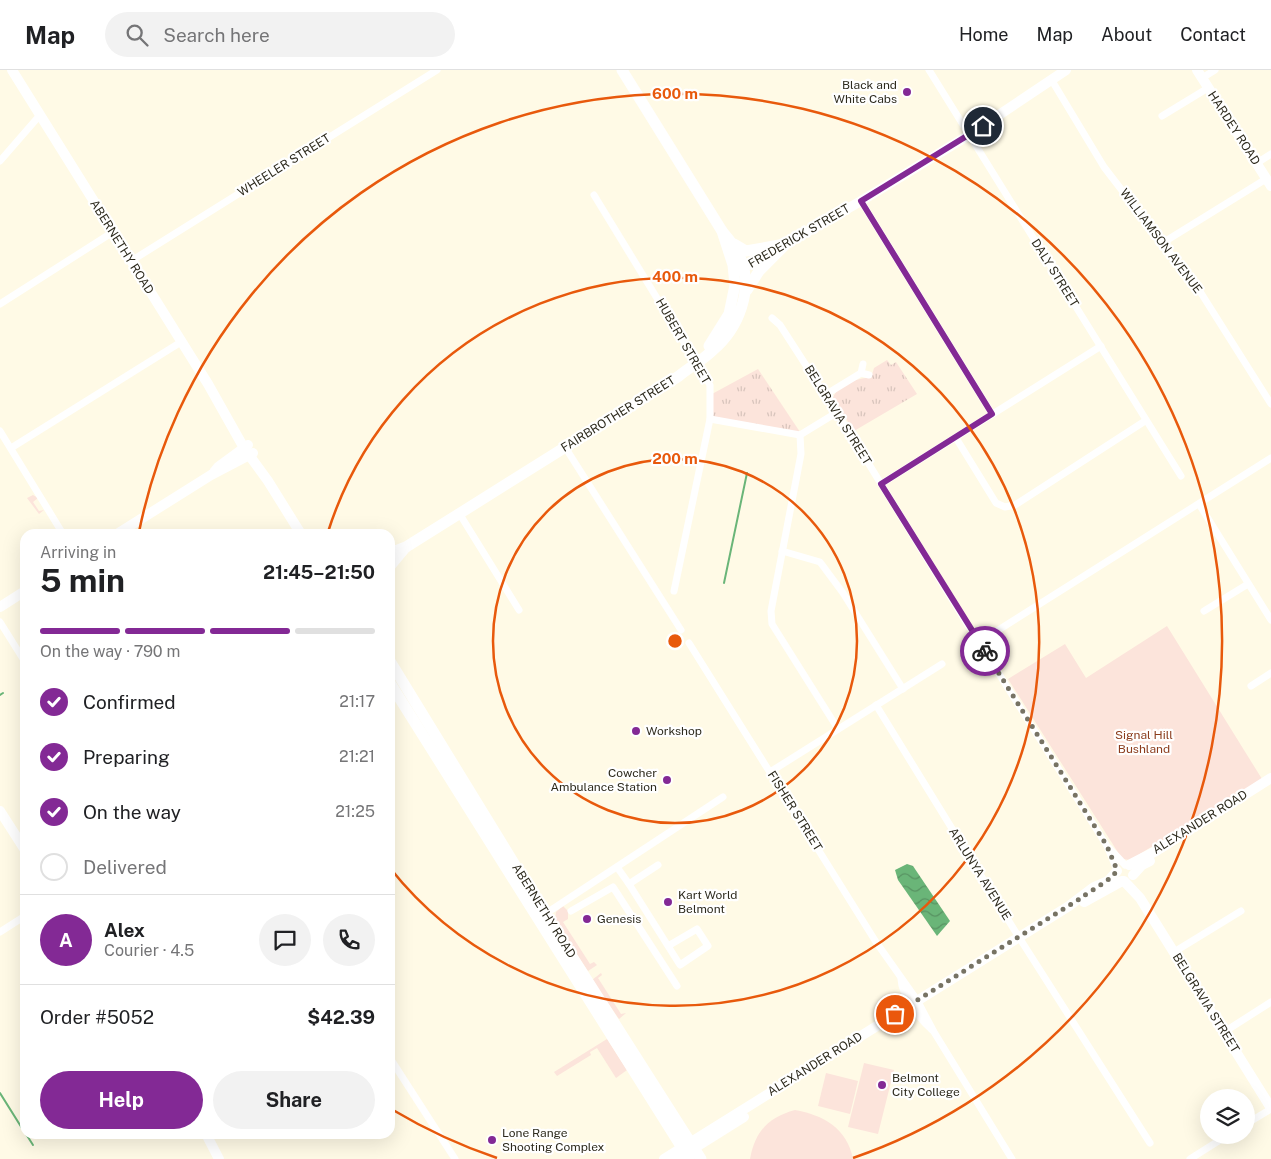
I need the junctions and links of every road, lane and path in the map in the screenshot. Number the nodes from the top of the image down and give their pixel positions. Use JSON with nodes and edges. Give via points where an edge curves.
{"nodes":[{"id":1,"x":12,"y":70,"type":"edge"},
{"id":2,"x":437,"y":70,"type":"edge"},
{"id":3,"x":622,"y":70,"type":"edge"},
{"id":4,"x":929,"y":70,"type":"edge"},
{"id":5,"x":1066,"y":70,"type":"edge"},
{"id":6,"x":1214,"y":70,"type":"edge"},
{"id":7,"x":1199,"y":74,"type":"edge"},
{"id":8,"x":1051,"y":79,"type":"junction"},
{"id":9,"x":1208,"y":88,"type":"junction"},
{"id":10,"x":40,"y":115,"type":"junction"},
{"id":11,"x":1162,"y":116,"type":"dead end"},
{"id":12,"x":969,"y":135,"type":"junction"},
{"id":13,"x":1271,"y":154,"type":"edge"},
{"id":14,"x":0,"y":162,"type":"edge"},
{"id":15,"x":1256,"y":164,"type":"junction"},
{"id":16,"x":1269,"y":182,"type":"edge"},
{"id":17,"x":594,"y":195,"type":"dead end"},
{"id":18,"x":861,"y":201,"type":"junction"},
{"id":19,"x":722,"y":231,"type":"junction"},
{"id":20,"x":113,"y":232,"type":"junction"},
{"id":21,"x":731,"y":242,"type":"junction"},
{"id":22,"x":1164,"y":242,"type":"junction"},
{"id":23,"x":786,"y":243,"type":"junction"},
{"id":24,"x":131,"y":261,"type":"junction"},
{"id":25,"x":739,"y":270,"type":"junction"},
{"id":26,"x":745,"y":292,"type":"junction"},
{"id":27,"x":0,"y":304,"type":"edge"},
{"id":28,"x":772,"y":318,"type":"dead end"},
{"id":29,"x":181,"y":342,"type":"junction"},
{"id":30,"x":1101,"y":346,"type":"junction"},
{"id":31,"x":698,"y":362,"type":"junction"},
{"id":32,"x":863,"y":364,"type":"dead end"},
{"id":33,"x":861,"y":374,"type":"junction"},
{"id":34,"x":869,"y":375,"type":"dead end"},
{"id":35,"x":825,"y":396,"type":"junction"},
{"id":36,"x":1271,"y":404,"type":"edge"},
{"id":37,"x":836,"y":413,"type":"junction"},
{"id":38,"x":992,"y":414,"type":"junction"},
{"id":39,"x":710,"y":419,"type":"junction"},
{"id":40,"x":1145,"y":421,"type":"junction"},
{"id":41,"x":0,"y":431,"type":"edge"},
{"id":42,"x":800,"y":435,"type":"junction"},
{"id":43,"x":956,"y":438,"type":"junction"},
{"id":44,"x":565,"y":447,"type":"junction"},
{"id":45,"x":10,"y":448,"type":"junction"},
{"id":46,"x":249,"y":450,"type":"junction"},
{"id":47,"x":1271,"y":458,"type":"edge"},
{"id":48,"x":1181,"y":476,"type":"dead end"},
{"id":49,"x":881,"y":484,"type":"junction"},
{"id":50,"x":1199,"y":504,"type":"junction"},
{"id":51,"x":459,"y":513,"type":"junction"},
{"id":52,"x":60,"y":529,"type":"edge"},
{"id":53,"x":124,"y":529,"type":"edge"},
{"id":54,"x":298,"y":529,"type":"edge"},
{"id":55,"x":406,"y":547,"type":"junction"},
{"id":56,"x":395,"y":551,"type":"edge"},
{"id":57,"x":782,"y":551,"type":"junction"},
{"id":58,"x":395,"y":560,"type":"edge"},
{"id":59,"x":1248,"y":584,"type":"junction"},
{"id":60,"x":674,"y":591,"type":"dead end"},
{"id":61,"x":20,"y":594,"type":"edge"},
{"id":62,"x":0,"y":607,"type":"edge"},
{"id":63,"x":519,"y":610,"type":"dead end"},
{"id":64,"x":1204,"y":611,"type":"dead end"},
{"id":65,"x":1271,"y":620,"type":"edge"},
{"id":66,"x":0,"y":622,"type":"edge"},
{"id":67,"x":681,"y":630,"type":"dead end"},
{"id":68,"x":980,"y":641,"type":"junction"},
{"id":69,"x":689,"y":643,"type":"dead end"},
{"id":70,"x":20,"y":654,"type":"edge"},
{"id":71,"x":942,"y":664,"type":"dead end"},
{"id":72,"x":395,"y":668,"type":"edge"},
{"id":73,"x":1271,"y":673,"type":"edge"},
{"id":74,"x":1251,"y":686,"type":"dead end"},
{"id":75,"x":903,"y":689,"type":"junction"},
{"id":76,"x":395,"y":693,"type":"edge"},
{"id":77,"x":876,"y":705,"type":"junction"},
{"id":78,"x":838,"y":729,"type":"junction"},
{"id":79,"x":770,"y":772,"type":"junction"},
{"id":80,"x":1271,"y":778,"type":"edge"},
{"id":81,"x":1271,"y":783,"type":"edge"},
{"id":82,"x":723,"y":797,"type":"dead end"},
{"id":83,"x":0,"y":811,"type":"edge"},
{"id":84,"x":20,"y":842,"type":"edge"},
{"id":85,"x":658,"y":865,"type":"dead end"},
{"id":86,"x":617,"y":867,"type":"junction"},
{"id":87,"x":1125,"y":873,"type":"junction"},
{"id":88,"x":604,"y":875,"type":"junction"},
{"id":89,"x":629,"y":884,"type":"junction"},
{"id":90,"x":612,"y":887,"type":"junction"},
{"id":91,"x":571,"y":911,"type":"dead end"},
{"id":92,"x":1240,"y":912,"type":"dead end"},
{"id":93,"x":542,"y":916,"type":"junction"},
{"id":94,"x":20,"y":919,"type":"edge"},
{"id":95,"x":0,"y":932,"type":"edge"},
{"id":96,"x":1021,"y":939,"type":"junction"},
{"id":97,"x":668,"y":946,"type":"junction"},
{"id":98,"x":1174,"y":952,"type":"junction"},
{"id":99,"x":677,"y":986,"type":"dead end"},
{"id":100,"x":1271,"y":1002,"type":"edge"},
{"id":101,"x":916,"y":1004,"type":"junction"},
{"id":102,"x":1224,"y":1032,"type":"junction"},
{"id":103,"x":395,"y":1066,"type":"edge"},
{"id":104,"x":1271,"y":1108,"type":"edge"},
{"id":105,"x":1255,"y":1118,"type":"edge"},
{"id":106,"x":204,"y":1139,"type":"edge"},
{"id":107,"x":208,"y":1139,"type":"edge"},
{"id":108,"x":1150,"y":1143,"type":"dead end"},
{"id":109,"x":1214,"y":1144,"type":"edge"},
{"id":110,"x":212,"y":1148,"type":"junction"},
{"id":111,"x":689,"y":1153,"type":"edge"},
{"id":112,"x":219,"y":1159,"type":"edge"},
{"id":113,"x":455,"y":1159,"type":"edge"},
{"id":114,"x":664,"y":1159,"type":"edge"},
{"id":115,"x":1012,"y":1159,"type":"edge"},
{"id":116,"x":1190,"y":1159,"type":"edge"}],
"edges":[{"from":1,"to":10,"type":"street","name":"ABERNETHY ROAD"},
{"from":2,"to":24,"type":"street","name":"WHEELER STREET"},
{"from":3,"to":19,"type":"main road"},
{"from":4,"to":12,"type":"street","name":"DALY STREET"},
{"from":5,"to":8,"type":"street","name":"FREDERICK STREET"},
{"from":6,"to":7,"type":"street"},
{"from":7,"to":9,"type":"street","name":"HARDEY ROAD"},
{"from":8,"to":12,"type":"street","name":"FREDERICK STREET"},
{"from":8,"to":22,"type":"street","name":"WILLIAMSON AVENUE","via":[[1104,167]]},
{"from":9,"to":11,"type":"street"},
{"from":9,"to":15,"type":"street","name":"HARDEY ROAD"},
{"from":10,"to":14,"type":"street"},
{"from":10,"to":20,"type":"street","name":"ABERNETHY ROAD"},
{"from":12,"to":18,"type":"street","name":"FREDERICK STREET"},
{"from":12,"to":30,"type":"street","name":"DALY STREET"},
{"from":13,"to":15,"type":"street"},
{"from":15,"to":16,"type":"street","name":"HARDEY ROAD"},
{"from":16,"to":22,"type":"street"},
{"from":17,"to":31,"type":"street","name":"HUBERT STREET"},
{"from":18,"to":23,"type":"street","name":"FREDERICK STREET"},
{"from":18,"to":38,"type":"street"},
{"from":19,"to":21,"type":"main road","name":"FAIRBROTHER STREET"},
{"from":19,"to":25,"type":"main road"},
{"from":20,"to":24,"type":"street","name":"ABERNETHY ROAD"},
{"from":20,"to":27,"type":"street"},
{"from":21,"to":23,"type":"main road","via":[[746,251]]},
{"from":21,"to":25,"type":"main road","name":"FAIRBROTHER STREET"},
{"from":22,"to":36,"type":"street","name":"WILLIAMSON AVENUE","via":[[1201,293]]},
{"from":23,"to":25,"type":"street","name":"FREDERICK STREET"},
{"from":23,"to":26,"type":"main road"},
{"from":24,"to":29,"type":"street","name":"ABERNETHY ROAD"},
{"from":25,"to":26,"type":"main road","name":"FAIRBROTHER STREET"},
{"from":25,"to":31,"type":"main road","via":[[729,314]]},
{"from":26,"to":31,"type":"main road","name":"FAIRBROTHER STREET","via":[[739,313],[724,338]]},
{"from":28,"to":35,"type":"street","name":"BELGRAVIA STREET","via":[[780,325]]},
{"from":29,"to":45,"type":"street"},
{"from":29,"to":46,"type":"street","name":"ABERNETHY ROAD"},
{"from":30,"to":38,"type":"street"},
{"from":30,"to":40,"type":"street","name":"DALY STREET"},
{"from":31,"to":39,"type":"street","name":"HUBERT STREET","via":[[710,386]]},
{"from":31,"to":44,"type":"main road","name":"FAIRBROTHER STREET"},
{"from":32,"to":33,"type":"street"},
{"from":33,"to":34,"type":"street"},
{"from":33,"to":35,"type":"street"},
{"from":35,"to":37,"type":"street","name":"BELGRAVIA STREET"},
{"from":37,"to":42,"type":"street"},
{"from":37,"to":49,"type":"street","name":"BELGRAVIA STREET"},
{"from":38,"to":43,"type":"street"},
{"from":39,"to":42,"type":"street"},
{"from":39,"to":60,"type":"street","name":"HUBERT STREET"},
{"from":40,"to":43,"type":"street","via":[[1014,506],[1005,507],[996,503]]},
{"from":40,"to":48,"type":"street","name":"DALY STREET"},
{"from":41,"to":45,"type":"street"},
{"from":42,"to":57,"type":"street","via":[[801,454]]},
{"from":43,"to":49,"type":"street"},
{"from":44,"to":51,"type":"main road","name":"FAIRBROTHER STREET"},
{"from":44,"to":67,"type":"street"},
{"from":45,"to":52,"type":"street"},
{"from":46,"to":53,"type":"street"},
{"from":46,"to":54,"type":"street","name":"ABERNETHY ROAD","via":[[265,470],[268,481]]},
{"from":47,"to":50,"type":"street"},
{"from":49,"to":68,"type":"street","name":"BELGRAVIA STREET"},
{"from":50,"to":59,"type":"street"},
{"from":50,"to":68,"type":"street"},
{"from":51,"to":55,"type":"main road","name":"FAIRBROTHER STREET"},
{"from":51,"to":63,"type":"street"},
{"from":55,"to":56,"type":"main road","name":"FAIRBROTHER STREET"},
{"from":55,"to":58,"type":"main road","name":"FAIRBROTHER STREET"},
{"from":57,"to":75,"type":"street","via":[[820,562]]},
{"from":57,"to":78,"type":"street","via":[[771,611],[772,624]]},
{"from":59,"to":64,"type":"street"},
{"from":59,"to":65,"type":"street"},
{"from":61,"to":62,"type":"street"},
{"from":66,"to":70,"type":"street"},
{"from":68,"to":87,"type":"street","name":"BELGRAVIA STREET"},
{"from":69,"to":79,"type":"street","name":"FISHER STREET"},
{"from":71,"to":75,"type":"street"},
{"from":72,"to":93,"type":"main road","name":"ABERNETHY ROAD"},
{"from":73,"to":74,"type":"street"},
{"from":75,"to":77,"type":"street"},
{"from":76,"to":93,"type":"main road","name":"ABERNETHY ROAD"},
{"from":77,"to":78,"type":"street"},
{"from":77,"to":96,"type":"street","name":"ARLUNYA AVENUE"},
{"from":78,"to":79,"type":"street"},
{"from":79,"to":101,"type":"street","name":"FISHER STREET","via":[[901,979],[901,985]]},
{"from":80,"to":87,"type":"street","name":"ALEXANDER ROAD"},
{"from":81,"to":87,"type":"street","name":"ALEXANDER ROAD","via":[[1156,858]]},
{"from":82,"to":86,"type":"street"},
{"from":83,"to":84,"type":"street"},
{"from":85,"to":89,"type":"street"},
{"from":86,"to":88,"type":"street"},
{"from":86,"to":89,"type":"street"},
{"from":87,"to":96,"type":"street","name":"ALEXANDER ROAD","via":[[1094,887]]},
{"from":87,"to":98,"type":"street","name":"BELGRAVIA STREET"},
{"from":88,"to":90,"type":"street"},
{"from":88,"to":93,"type":"street"},
{"from":89,"to":97,"type":"street"},
{"from":90,"to":91,"type":"street"},
{"from":90,"to":99,"type":"street"},
{"from":92,"to":98,"type":"street"},
{"from":93,"to":111,"type":"main road","name":"ABERNETHY ROAD"},
{"from":94,"to":95,"type":"street"},
{"from":96,"to":101,"type":"street","name":"ALEXANDER ROAD"},
{"from":96,"to":108,"type":"street","name":"ARLUNYA AVENUE"},
{"from":97,"to":97,"type":"street","via":[[680,965],[708,946],[697,929]]},
{"from":98,"to":102,"type":"street","name":"BELGRAVIA STREET"},
{"from":100,"to":102,"type":"street"},
{"from":101,"to":111,"type":"street","name":"ALEXANDER ROAD"},
{"from":101,"to":115,"type":"street","name":"FISHER STREET"},
{"from":102,"to":104,"type":"street","name":"BELGRAVIA STREET"},
{"from":103,"to":113,"type":"street"},
{"from":104,"to":105,"type":"street"},
{"from":106,"to":110,"type":"street"},
{"from":107,"to":110,"type":"street"},
{"from":109,"to":116,"type":"street"},
{"from":110,"to":112,"type":"street"},
{"from":111,"to":114,"type":"street","name":"ALEXANDER ROAD"}]}
